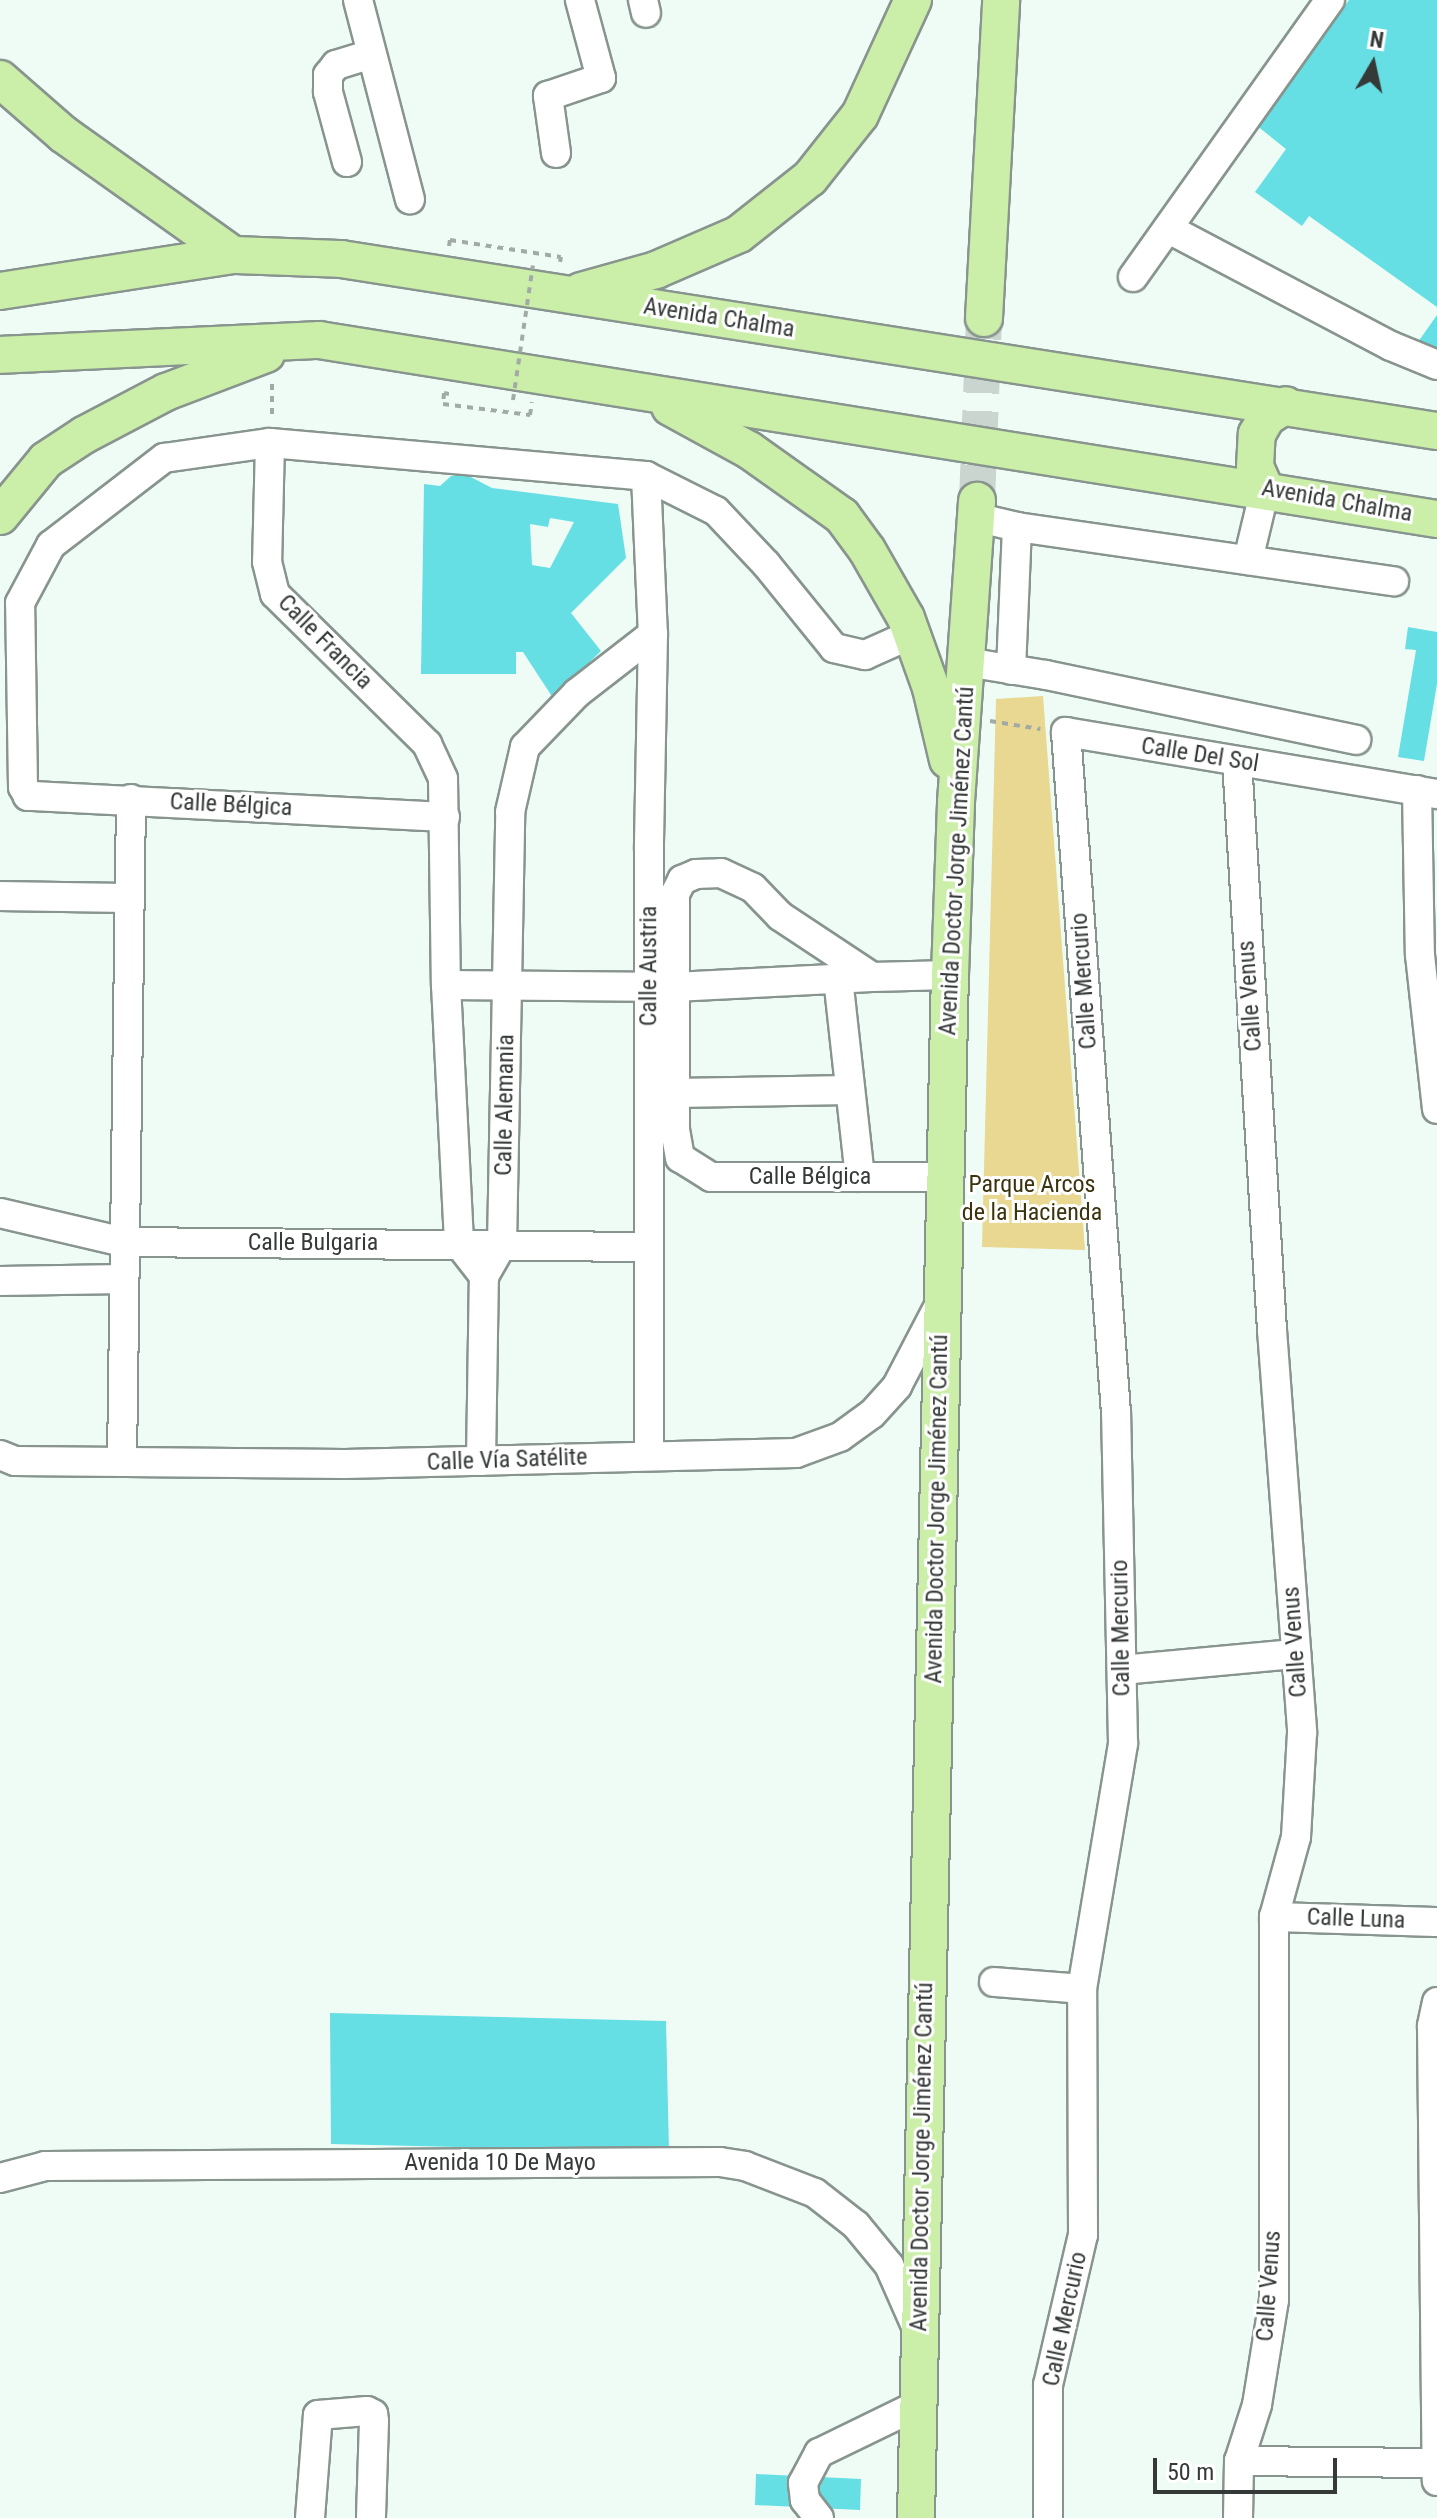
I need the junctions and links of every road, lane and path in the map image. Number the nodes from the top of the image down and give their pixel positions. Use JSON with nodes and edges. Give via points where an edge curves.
{"nodes":[{"id":1,"x":358,"y":0,"type":"edge"},
{"id":2,"x":580,"y":0,"type":"edge"},
{"id":3,"x":913,"y":0,"type":"edge"},
{"id":4,"x":1001,"y":0,"type":"edge"},
{"id":5,"x":1330,"y":0,"type":"edge"},
{"id":6,"x":371,"y":54,"type":"junction"},
{"id":7,"x":0,"y":79,"type":"edge"},
{"id":8,"x":556,"y":153,"type":"dead end"},
{"id":9,"x":347,"y":162,"type":"dead end"},
{"id":10,"x":410,"y":199,"type":"dead end"},
{"id":11,"x":1169,"y":229,"type":"junction"},
{"id":12,"x":450,"y":240,"type":"dead end"},
{"id":13,"x":233,"y":255,"type":"junction"},
{"id":14,"x":546,"y":267,"type":"dead end"},
{"id":15,"x":1133,"y":277,"type":"dead end"},
{"id":16,"x":564,"y":281,"type":"junction"},
{"id":17,"x":0,"y":291,"type":"edge"},
{"id":18,"x":984,"y":318,"type":"tunnel mouth"},
{"id":19,"x":319,"y":340,"type":"junction"},
{"id":20,"x":0,"y":355,"type":"edge"},
{"id":21,"x":1437,"y":365,"type":"edge"},
{"id":22,"x":272,"y":377,"type":"dead end"},
{"id":23,"x":458,"y":394,"type":"dead end"},
{"id":24,"x":644,"y":394,"type":"junction"},
{"id":25,"x":499,"y":398,"type":"dead end"},
{"id":26,"x":1286,"y":405,"type":"junction"},
{"id":27,"x":530,"y":415,"type":"dead end"},
{"id":28,"x":1437,"y":431,"type":"edge"},
{"id":29,"x":270,"y":443,"type":"junction"},
{"id":30,"x":646,"y":476,"type":"junction"},
{"id":31,"x":1265,"y":489,"type":"junction"},
{"id":32,"x":976,"y":509,"type":"joint"},
{"id":33,"x":0,"y":516,"type":"edge"},
{"id":34,"x":1437,"y":519,"type":"edge"},
{"id":35,"x":1017,"y":527,"type":"junction"},
{"id":36,"x":1248,"y":560,"type":"junction"},
{"id":37,"x":1394,"y":581,"type":"dead end"},
{"id":38,"x":653,"y":634,"type":"junction"},
{"id":39,"x":912,"y":634,"type":"junction"},
{"id":40,"x":966,"y":662,"type":"junction"},
{"id":41,"x":1011,"y":670,"type":"junction"},
{"id":42,"x":963,"y":717,"type":"junction"},
{"id":43,"x":1066,"y":732,"type":"junction"},
{"id":44,"x":1356,"y":740,"type":"dead end"},
{"id":45,"x":1237,"y":761,"type":"junction"},
{"id":46,"x":1427,"y":792,"type":"edge"},
{"id":47,"x":131,"y":799,"type":"junction"},
{"id":48,"x":956,"y":802,"type":"junction"},
{"id":49,"x":445,"y":817,"type":"junction"},
{"id":50,"x":0,"y":896,"type":"edge"},
{"id":51,"x":129,"y":898,"type":"junction"},
{"id":52,"x":950,"y":975,"type":"junction"},
{"id":53,"x":872,"y":977,"type":"junction"},
{"id":54,"x":838,"y":978,"type":"junction"},
{"id":55,"x":508,"y":984,"type":"junction"},
{"id":56,"x":446,"y":985,"type":"junction"},
{"id":57,"x":662,"y":987,"type":"junction"},
{"id":58,"x":850,"y":1090,"type":"junction"},
{"id":59,"x":675,"y":1093,"type":"junction"},
{"id":60,"x":1437,"y":1109,"type":"edge"},
{"id":61,"x":860,"y":1177,"type":"junction"},
{"id":62,"x":945,"y":1177,"type":"junction"},
{"id":63,"x":0,"y":1213,"type":"edge"},
{"id":64,"x":124,"y":1242,"type":"junction"},
{"id":65,"x":459,"y":1244,"type":"junction"},
{"id":66,"x":502,"y":1245,"type":"junction"},
{"id":67,"x":649,"y":1247,"type":"junction"},
{"id":68,"x":484,"y":1276,"type":"junction"},
{"id":69,"x":124,"y":1279,"type":"junction"},
{"id":70,"x":0,"y":1281,"type":"edge"},
{"id":71,"x":942,"y":1301,"type":"junction"},
{"id":72,"x":0,"y":1455,"type":"edge"},
{"id":73,"x":649,"y":1456,"type":"junction"},
{"id":74,"x":481,"y":1461,"type":"junction"},
{"id":75,"x":122,"y":1462,"type":"junction"},
{"id":76,"x":1296,"y":1654,"type":"junction"},
{"id":77,"x":1122,"y":1670,"type":"junction"},
{"id":78,"x":1274,"y":1917,"type":"junction"},
{"id":79,"x":1437,"y":1922,"type":"edge"},
{"id":80,"x":994,"y":1982,"type":"dead end"},
{"id":81,"x":1082,"y":1989,"type":"junction"},
{"id":82,"x":1437,"y":2002,"type":"edge"},
{"id":83,"x":0,"y":2178,"type":"edge"},
{"id":84,"x":918,"y":2336,"type":"junction"},
{"id":85,"x":918,"y":2405,"type":"junction"},
{"id":86,"x":1239,"y":2461,"type":"junction"},
{"id":87,"x":1436,"y":2463,"type":"edge"},
{"id":88,"x":1437,"y":2481,"type":"edge"},
{"id":89,"x":310,"y":2518,"type":"edge"},
{"id":90,"x":371,"y":2518,"type":"edge"},
{"id":91,"x":819,"y":2518,"type":"edge"},
{"id":92,"x":916,"y":2518,"type":"edge"},
{"id":93,"x":1048,"y":2518,"type":"edge"},
{"id":94,"x":1238,"y":2518,"type":"edge"}],
"edges":[{"from":1,"to":6,"type":"street"},
{"from":2,"to":8,"type":"street","via":[[601,78],[548,96]]},
{"from":3,"to":16,"type":"main road","via":[[860,115],[810,178],[739,234],[656,270]]},
{"from":4,"to":18,"type":"main road"},
{"from":5,"to":11,"type":"street"},
{"from":6,"to":9,"type":"street","via":[[336,65],[328,75]]},
{"from":6,"to":10,"type":"street"},
{"from":7,"to":13,"type":"main road","via":[[63,134]]},
{"from":11,"to":15,"type":"street"},
{"from":11,"to":21,"type":"street"},
{"from":12,"to":16,"type":"path","via":[[561,257]]},
{"from":13,"to":16,"type":"main road","name":"Avenida Chalma","via":[[341,259]]},
{"from":13,"to":17,"type":"main road","name":"Avenida Chalma"},
{"from":14,"to":25,"type":"path","bridge":true,"via":[[533,265],[513,400]]},
{"from":16,"to":26,"type":"main road","name":"Avenida Chalma"},
{"from":19,"to":20,"type":"main road","name":"Avenida Chalma"},
{"from":19,"to":24,"type":"main road","name":"Avenida Chalma"},
{"from":19,"to":33,"type":"main road","via":[[206,374],[124,412],[46,460]]},
{"from":22,"to":29,"type":"path"},
{"from":23,"to":27,"type":"path","via":[[444,393],[443,404]]},
{"from":24,"to":31,"type":"main road","name":"Avenida Chalma"},
{"from":24,"to":39,"type":"main road","via":[[749,450],[842,516],[888,585]]},
{"from":26,"to":28,"type":"main road","name":"Avenida Chalma"},
{"from":26,"to":31,"type":"main road","via":[[1267,417],[1257,434],[1255,467]]},
{"from":29,"to":30,"type":"street"},
{"from":29,"to":47,"type":"street","name":"Calle Bélgica","via":[[164,458],[51,545],[20,603],[23,787],[28,796]]},
{"from":29,"to":49,"type":"street","name":"Calle Francia","via":[[267,562],[275,594],[427,744],[443,779]]},
{"from":30,"to":38,"type":"street","name":"Calle Austria"},
{"from":30,"to":39,"type":"street","via":[[716,511],[834,648],[865,655]]},
{"from":31,"to":34,"type":"main road","name":"Avenida Chalma"},
{"from":31,"to":36,"type":"street"},
{"from":32,"to":35,"type":"street"},
{"from":32,"to":40,"type":"main road","name":"Avenida Doctor Jorge Jiménez Cantú"},
{"from":35,"to":36,"type":"street"},
{"from":35,"to":41,"type":"street"},
{"from":36,"to":37,"type":"street"},
{"from":38,"to":55,"type":"street","name":"Calle Alemania","via":[[577,693],[525,747],[510,812]]},
{"from":38,"to":57,"type":"street","name":"Calle Austria"},
{"from":39,"to":48,"type":"main road","via":[[931,688]]},
{"from":40,"to":41,"type":"street"},
{"from":40,"to":42,"type":"main road","name":"Avenida Doctor Jorge Jiménez Cantú"},
{"from":41,"to":44,"type":"street"},
{"from":42,"to":43,"type":"path"},
{"from":42,"to":48,"type":"main road","name":"Avenida Doctor Jorge Jiménez Cantú"},
{"from":43,"to":45,"type":"street","name":"Calle Del Sol"},
{"from":43,"to":77,"type":"street","name":"Calle Mercurio","via":[[1116,1413]]},
{"from":45,"to":46,"type":"street","name":"Calle Del Sol"},
{"from":45,"to":76,"type":"street","name":"Calle Venus"},
{"from":46,"to":60,"type":"street","via":[[1420,955]]},
{"from":47,"to":49,"type":"street","name":"Calle Bélgica"},
{"from":47,"to":51,"type":"street"},
{"from":48,"to":52,"type":"main road","name":"Avenida Doctor Jorge Jiménez Cantú"},
{"from":49,"to":56,"type":"street","name":"Calle Francia"},
{"from":50,"to":51,"type":"street"},
{"from":51,"to":64,"type":"street"},
{"from":52,"to":53,"type":"street"},
{"from":52,"to":62,"type":"main road","name":"Avenida Doctor Jorge Jiménez Cantú"},
{"from":53,"to":54,"type":"street"},
{"from":53,"to":57,"type":"street","via":[[780,916],[753,888],[721,873],[696,874],[682,880],[675,894]]},
{"from":54,"to":57,"type":"street"},
{"from":54,"to":58,"type":"street"},
{"from":55,"to":56,"type":"street"},
{"from":55,"to":57,"type":"street"},
{"from":55,"to":66,"type":"street","name":"Calle Alemania"},
{"from":56,"to":65,"type":"street","name":"Calle Francia"},
{"from":57,"to":59,"type":"street"},
{"from":57,"to":67,"type":"street","name":"Calle Austria"},
{"from":58,"to":59,"type":"street"},
{"from":58,"to":61,"type":"street"},
{"from":59,"to":61,"type":"street","name":"Calle Bélgica","via":[[680,1158],[711,1177]]},
{"from":61,"to":62,"type":"street","name":"Calle Bélgica"},
{"from":62,"to":71,"type":"main road","name":"Avenida Doctor Jorge Jiménez Cantú"},
{"from":63,"to":64,"type":"street","name":"Calle Bulgaria"},
{"from":64,"to":65,"type":"street","name":"Calle Bulgaria"},
{"from":64,"to":69,"type":"street"},
{"from":65,"to":66,"type":"street","name":"Calle Bulgaria"},
{"from":65,"to":68,"type":"street"},
{"from":66,"to":67,"type":"street","name":"Calle Bulgaria"},
{"from":66,"to":68,"type":"street","name":"Calle Alemania"},
{"from":67,"to":73,"type":"street","name":"Calle Austria"},
{"from":68,"to":74,"type":"street","name":"Calle Alemania"},
{"from":69,"to":70,"type":"street"},
{"from":69,"to":75,"type":"street"},
{"from":71,"to":73,"type":"street","name":"Calle Vía Satélite","via":[[897,1386],[872,1414],[840,1437],[796,1453]]},
{"from":71,"to":84,"type":"main road","name":"Avenida Doctor Jorge Jiménez Cantú"},
{"from":72,"to":75,"type":"street","name":"Calle Vía Satélite","via":[[15,1461]]},
{"from":73,"to":74,"type":"street","name":"Calle Vía Satélite"},
{"from":74,"to":75,"type":"street","name":"Calle Vía Satélite"},
{"from":76,"to":77,"type":"street"},
{"from":76,"to":78,"type":"street","name":"Calle Venus","via":[[1302,1733],[1296,1837]]},
{"from":77,"to":81,"type":"street","name":"Calle Mercurio","via":[[1123,1743]]},
{"from":78,"to":79,"type":"street","name":"Calle Luna"},
{"from":78,"to":86,"type":"street","name":"Calle Venus","via":[[1274,2300],[1257,2405]]},
{"from":80,"to":81,"type":"street"},
{"from":81,"to":93,"type":"street","name":"Calle Mercurio","via":[[1083,2235],[1048,2385]]},
{"from":82,"to":87,"type":"street","via":[[1432,2026]]},
{"from":83,"to":84,"type":"street","name":"Avenida 10 De Mayo","via":[[45,2166],[745,2166],[815,2193],[856,2225],[889,2265]]},
{"from":84,"to":85,"type":"main road","name":"Avenida Doctor Jorge Jiménez Cantú"},
{"from":85,"to":91,"type":"street","via":[[819,2453],[803,2483],[805,2500]]},
{"from":85,"to":92,"type":"main road","name":"Avenida Doctor Jorge Jiménez Cantú"},
{"from":86,"to":87,"type":"street"},
{"from":86,"to":94,"type":"street","name":"Calle Venus"},
{"from":87,"to":88,"type":"street"},
{"from":89,"to":90,"type":"street","via":[[318,2415],[367,2411],[374,2421]]}]}
